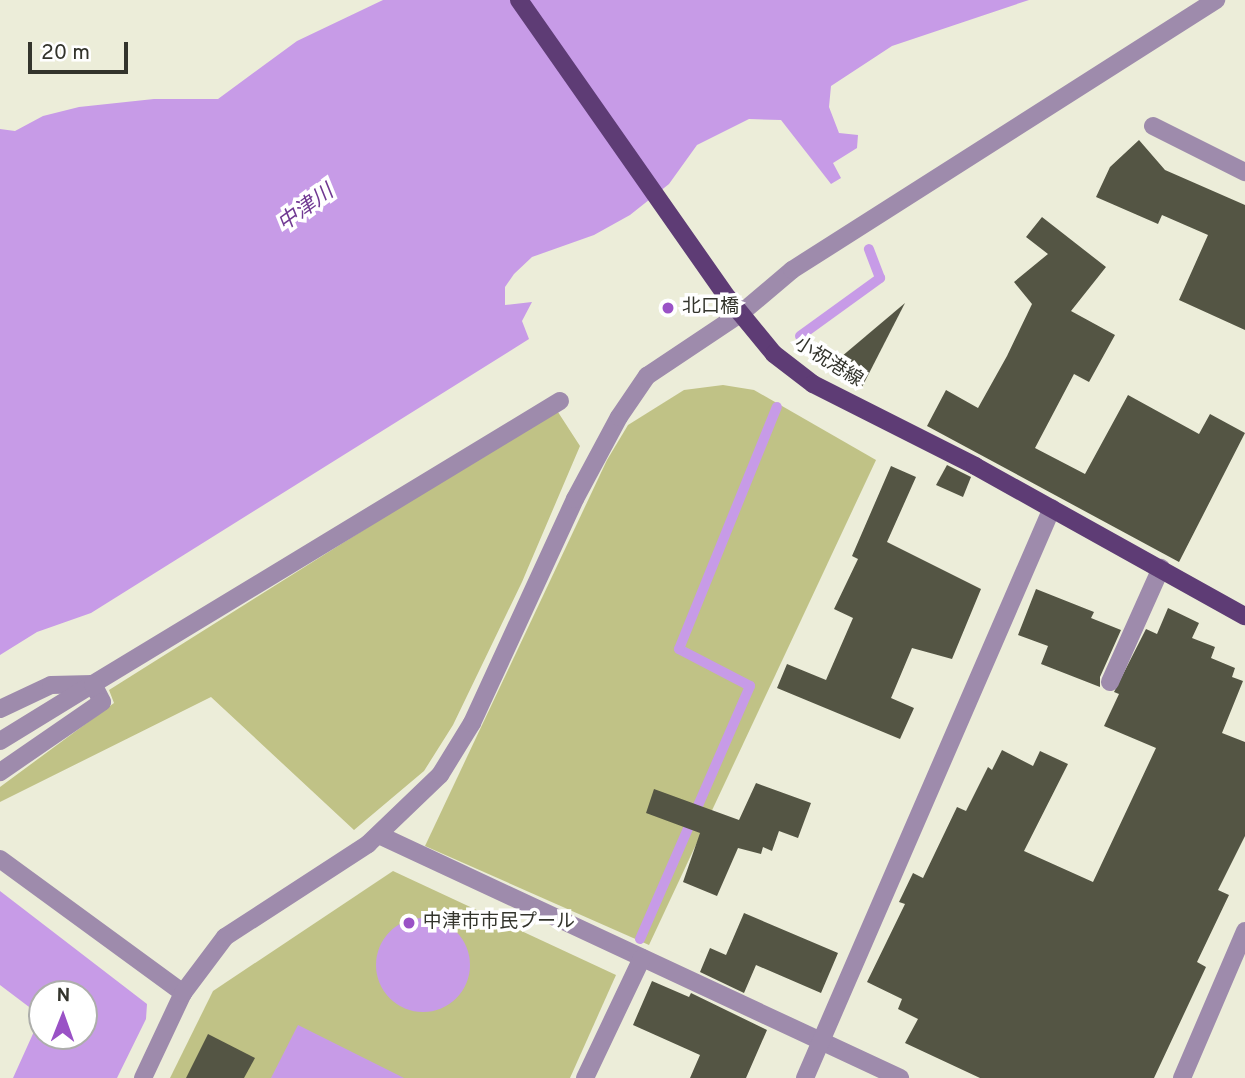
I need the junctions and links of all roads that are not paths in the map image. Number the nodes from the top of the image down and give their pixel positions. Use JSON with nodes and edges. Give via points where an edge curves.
{"nodes":[{"id":1,"x":519,"y":0,"type":"edge"},
{"id":2,"x":1216,"y":0,"type":"edge"},
{"id":3,"x":1153,"y":126,"type":"dead end"},
{"id":4,"x":1245,"y":172,"type":"edge"},
{"id":5,"x":740,"y":314,"type":"junction"},
{"id":6,"x":560,"y":401,"type":"dead end"},
{"id":7,"x":1052,"y":508,"type":"junction"},
{"id":8,"x":1161,"y":568,"type":"junction"},
{"id":9,"x":1245,"y":616,"type":"edge"},
{"id":10,"x":1110,"y":682,"type":"dead end"},
{"id":11,"x":93,"y":684,"type":"junction"},
{"id":12,"x":0,"y":709,"type":"edge"},
{"id":13,"x":0,"y":741,"type":"edge"},
{"id":14,"x":0,"y":772,"type":"edge"},
{"id":15,"x":379,"y":835,"type":"junction"},
{"id":16,"x":0,"y":859,"type":"edge"},
{"id":17,"x":1245,"y":931,"type":"edge"},
{"id":18,"x":642,"y":958,"type":"junction"},
{"id":19,"x":183,"y":993,"type":"junction"},
{"id":20,"x":819,"y":1043,"type":"junction"},
{"id":21,"x":143,"y":1078,"type":"edge"},
{"id":22,"x":585,"y":1078,"type":"edge"},
{"id":23,"x":804,"y":1078,"type":"edge"},
{"id":24,"x":900,"y":1078,"type":"edge"},
{"id":25,"x":1182,"y":1078,"type":"edge"}],
"edges":[{"from":1,"to":5,"type":"main road","name":"小祝港線"},
{"from":2,"to":5,"type":"street","via":[[792,270]]},
{"from":3,"to":4,"type":"street"},
{"from":5,"to":7,"type":"main road","name":"小祝港線","via":[[774,354],[813,384]]},
{"from":5,"to":15,"type":"street","via":[[662,364],[635,390],[576,499],[472,723],[440,775]]},
{"from":6,"to":11,"type":"street"},
{"from":7,"to":8,"type":"main road","name":"小祝港線"},
{"from":7,"to":20,"type":"street"},
{"from":8,"to":9,"type":"main road","name":"小祝港線"},
{"from":8,"to":10,"type":"street"},
{"from":11,"to":12,"type":"street","via":[[51,685]]},
{"from":11,"to":13,"type":"street"},
{"from":11,"to":14,"type":"street","via":[[102,702]]},
{"from":15,"to":18,"type":"street"},
{"from":15,"to":19,"type":"street","via":[[225,937]]},
{"from":16,"to":19,"type":"street"},
{"from":17,"to":25,"type":"street"},
{"from":18,"to":20,"type":"street"},
{"from":18,"to":22,"type":"street"},
{"from":19,"to":21,"type":"street"},
{"from":20,"to":23,"type":"street"},
{"from":20,"to":24,"type":"street"}]}
